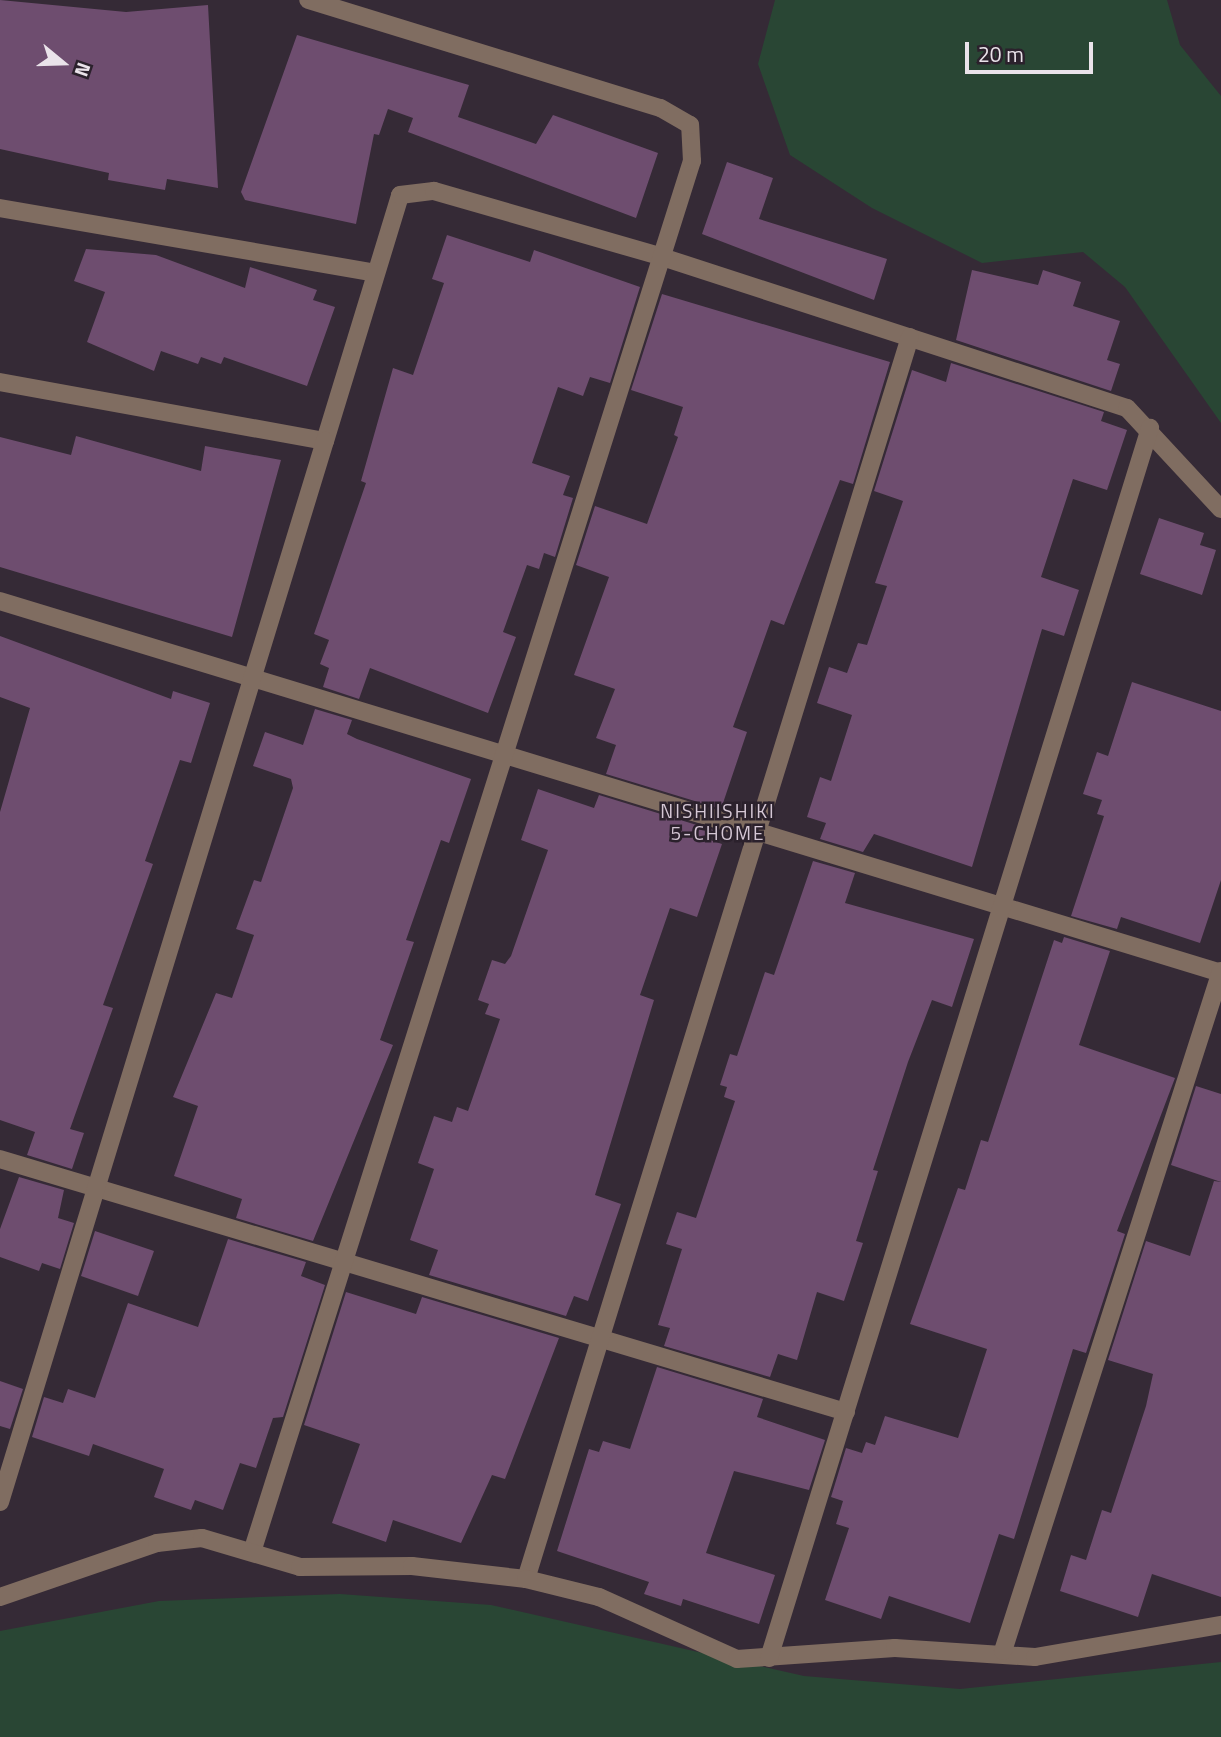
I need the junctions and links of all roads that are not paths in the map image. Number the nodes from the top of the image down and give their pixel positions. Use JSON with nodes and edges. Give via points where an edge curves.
{"nodes":[{"id":1,"x":308,"y":0,"type":"edge"},
{"id":2,"x":0,"y":208,"type":"edge"},
{"id":3,"x":662,"y":257,"type":"junction"},
{"id":4,"x":375,"y":274,"type":"junction"},
{"id":5,"x":910,"y":337,"type":"junction"},
{"id":6,"x":0,"y":382,"type":"edge"},
{"id":7,"x":1150,"y":428,"type":"junction"},
{"id":8,"x":325,"y":441,"type":"junction"},
{"id":9,"x":1221,"y":509,"type":"edge"},
{"id":10,"x":0,"y":601,"type":"edge"},
{"id":11,"x":252,"y":678,"type":"junction"},
{"id":12,"x":504,"y":755,"type":"junction"},
{"id":13,"x":757,"y":832,"type":"junction"},
{"id":14,"x":1002,"y":906,"type":"junction"},
{"id":15,"x":1221,"y":972,"type":"edge"},
{"id":16,"x":0,"y":1159,"type":"edge"},
{"id":17,"x":96,"y":1187,"type":"junction"},
{"id":18,"x":344,"y":1262,"type":"junction"},
{"id":19,"x":601,"y":1339,"type":"junction"},
{"id":20,"x":846,"y":1412,"type":"junction"},
{"id":21,"x":0,"y":1502,"type":"edge"},
{"id":22,"x":253,"y":1552,"type":"junction"},
{"id":23,"x":526,"y":1579,"type":"junction"},
{"id":24,"x":0,"y":1597,"type":"edge"},
{"id":25,"x":1221,"y":1625,"type":"edge"},
{"id":26,"x":1003,"y":1651,"type":"junction"},
{"id":27,"x":769,"y":1658,"type":"junction"}],
"edges":[{"from":1,"to":3,"type":"street","via":[[660,108],[690,125],[692,161]]},
{"from":2,"to":4,"type":"street"},
{"from":3,"to":4,"type":"street","via":[[434,191],[400,195]]},
{"from":3,"to":5,"type":"street"},
{"from":3,"to":12,"type":"street"},
{"from":4,"to":8,"type":"street"},
{"from":5,"to":7,"type":"street","via":[[1127,408]]},
{"from":5,"to":13,"type":"street"},
{"from":6,"to":8,"type":"street"},
{"from":7,"to":9,"type":"street"},
{"from":7,"to":14,"type":"street"},
{"from":8,"to":11,"type":"street"},
{"from":10,"to":11,"type":"street"},
{"from":11,"to":12,"type":"street"},
{"from":11,"to":17,"type":"street"},
{"from":12,"to":13,"type":"street"},
{"from":12,"to":18,"type":"street"},
{"from":13,"to":14,"type":"street"},
{"from":13,"to":19,"type":"street"},
{"from":14,"to":15,"type":"street"},
{"from":14,"to":20,"type":"street"},
{"from":15,"to":26,"type":"street"},
{"from":16,"to":17,"type":"street"},
{"from":17,"to":18,"type":"street"},
{"from":17,"to":21,"type":"street"},
{"from":18,"to":19,"type":"street"},
{"from":18,"to":22,"type":"street"},
{"from":19,"to":20,"type":"street"},
{"from":19,"to":23,"type":"street"},
{"from":20,"to":27,"type":"street"},
{"from":22,"to":23,"type":"street","via":[[300,1567],[412,1566]]},
{"from":22,"to":24,"type":"street","via":[[202,1538],[157,1543]]},
{"from":23,"to":27,"type":"street","via":[[599,1597],[737,1659]]},
{"from":25,"to":26,"type":"street","via":[[1035,1657]]},
{"from":26,"to":27,"type":"street","via":[[895,1648]]}]}
